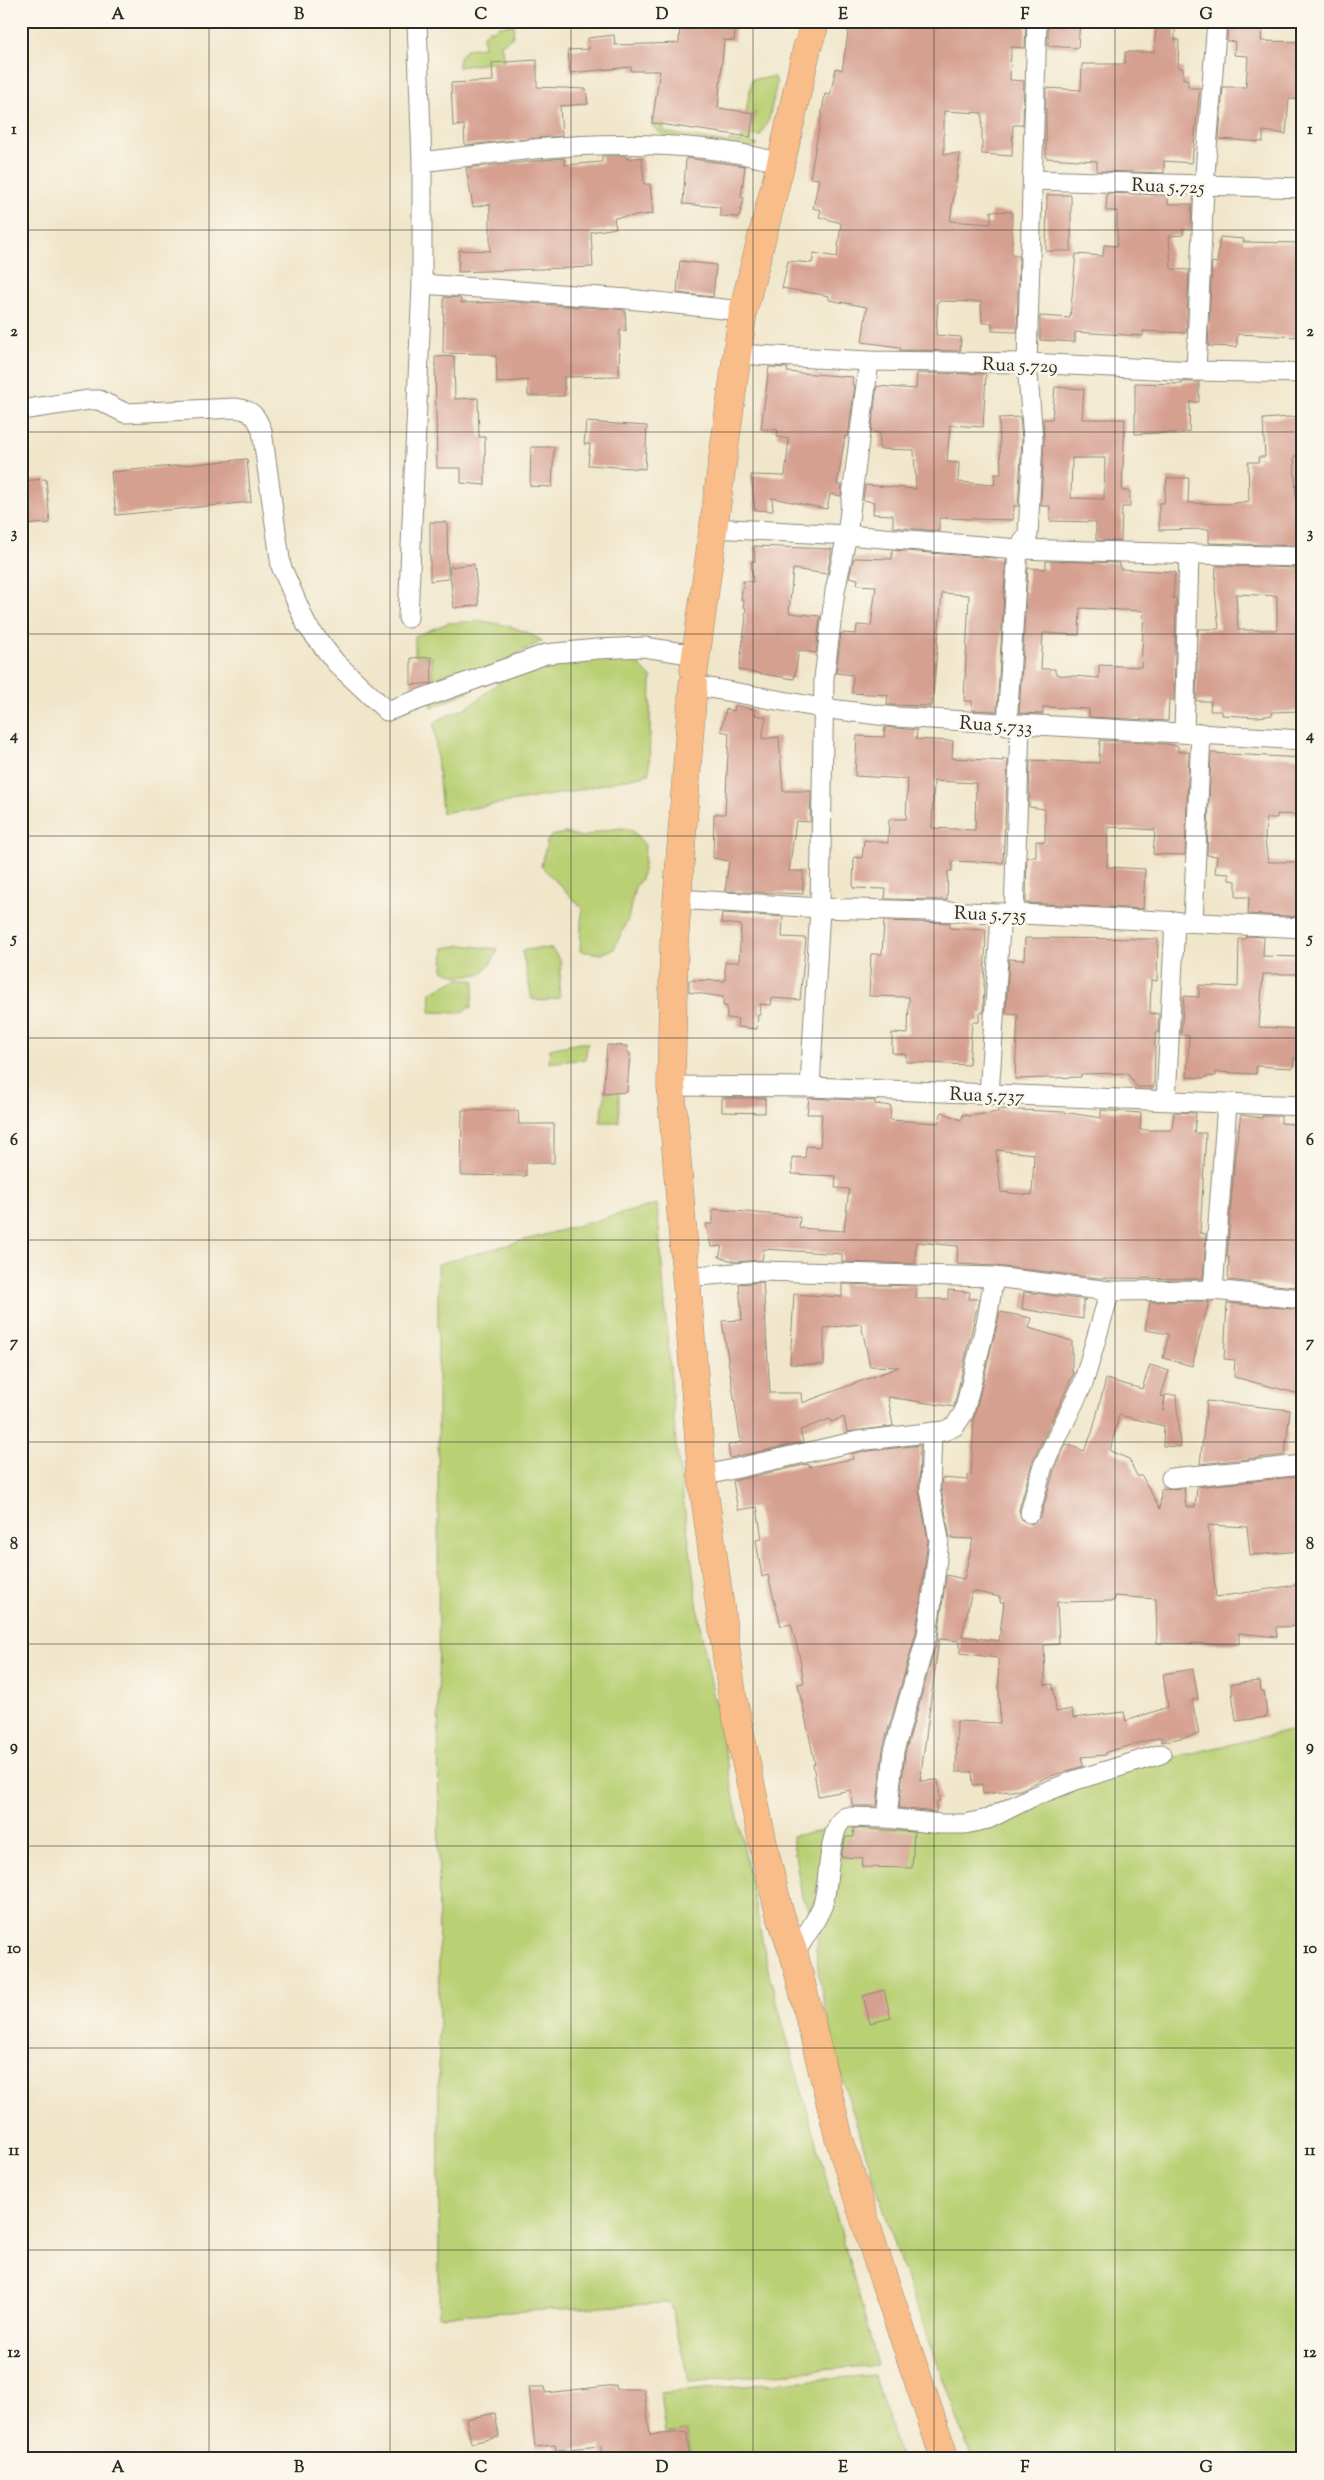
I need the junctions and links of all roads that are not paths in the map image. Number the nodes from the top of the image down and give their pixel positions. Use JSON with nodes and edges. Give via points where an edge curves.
{"nodes":[{"id":1,"x":416,"y":21,"type":"edge"},
{"id":2,"x":816,"y":21,"type":"edge"},
{"id":3,"x":1037,"y":21,"type":"edge"},
{"id":4,"x":1217,"y":21,"type":"edge"},
{"id":5,"x":422,"y":162,"type":"junction"},
{"id":6,"x":781,"y":163,"type":"junction"},
{"id":7,"x":1033,"y":180,"type":"junction"},
{"id":8,"x":1204,"y":186,"type":"junction"},
{"id":9,"x":1303,"y":188,"type":"edge"},
{"id":10,"x":422,"y":284,"type":"junction"},
{"id":11,"x":743,"y":311,"type":"junction"},
{"id":12,"x":736,"y":354,"type":"junction"},
{"id":13,"x":869,"y":361,"type":"junction"},
{"id":14,"x":1027,"y":363,"type":"junction"},
{"id":15,"x":1196,"y":371,"type":"junction"},
{"id":16,"x":1303,"y":373,"type":"edge"},
{"id":17,"x":21,"y":410,"type":"edge"},
{"id":18,"x":712,"y":528,"type":"junction"},
{"id":19,"x":847,"y":535,"type":"junction"},
{"id":20,"x":1018,"y":549,"type":"junction"},
{"id":21,"x":1189,"y":554,"type":"junction"},
{"id":22,"x":1303,"y":557,"type":"edge"},
{"id":23,"x":408,"y":618,"type":"dead end"},
{"id":24,"x":694,"y":670,"type":"junction"},
{"id":25,"x":822,"y":708,"type":"junction"},
{"id":26,"x":1014,"y":726,"type":"junction"},
{"id":27,"x":1193,"y":733,"type":"junction"},
{"id":28,"x":1303,"y":740,"type":"edge"},
{"id":29,"x":677,"y":899,"type":"junction"},
{"id":30,"x":820,"y":908,"type":"junction"},
{"id":31,"x":1008,"y":913,"type":"junction"},
{"id":32,"x":1184,"y":922,"type":"junction"},
{"id":33,"x":1303,"y":928,"type":"edge"},
{"id":34,"x":670,"y":1086,"type":"junction"},
{"id":35,"x":810,"y":1087,"type":"junction"},
{"id":36,"x":989,"y":1095,"type":"junction"},
{"id":37,"x":1166,"y":1100,"type":"junction"},
{"id":38,"x":1227,"y":1104,"type":"junction"},
{"id":39,"x":1303,"y":1106,"type":"edge"},
{"id":40,"x":685,"y":1277,"type":"junction"},
{"id":41,"x":994,"y":1277,"type":"junction"},
{"id":42,"x":1213,"y":1290,"type":"junction"},
{"id":43,"x":1110,"y":1291,"type":"junction"},
{"id":44,"x":1303,"y":1299,"type":"edge"},
{"id":45,"x":932,"y":1432,"type":"junction"},
{"id":46,"x":1303,"y":1465,"type":"edge"},
{"id":47,"x":702,"y":1476,"type":"junction"},
{"id":48,"x":1171,"y":1478,"type":"dead end"},
{"id":49,"x":1030,"y":1512,"type":"dead end"},
{"id":50,"x":1160,"y":1754,"type":"dead end"},
{"id":51,"x":887,"y":1818,"type":"junction"},
{"id":52,"x":794,"y":1954,"type":"junction"},
{"id":53,"x":945,"y":2459,"type":"edge"}],
"edges":[{"from":1,"to":5,"type":"street"},
{"from":2,"to":6,"type":"main road"},
{"from":3,"to":7,"type":"street"},
{"from":4,"to":8,"type":"street"},
{"from":5,"to":6,"type":"street","via":[[614,144],[674,146],[751,155]]},
{"from":5,"to":10,"type":"street"},
{"from":6,"to":11,"type":"main road"},
{"from":7,"to":8,"type":"street","name":"Rua 5.725"},
{"from":7,"to":14,"type":"street"},
{"from":8,"to":9,"type":"street","name":"Rua 5.725"},
{"from":8,"to":15,"type":"street"},
{"from":10,"to":11,"type":"street"},
{"from":10,"to":23,"type":"street"},
{"from":11,"to":12,"type":"main road"},
{"from":12,"to":13,"type":"street","name":"Rua 5.729"},
{"from":12,"to":18,"type":"main road"},
{"from":13,"to":14,"type":"street","name":"Rua 5.729"},
{"from":13,"to":19,"type":"street"},
{"from":14,"to":15,"type":"street","name":"Rua 5.729"},
{"from":14,"to":20,"type":"street","via":[[1033,439],[1031,489],[1028,535]]},
{"from":15,"to":16,"type":"street","name":"Rua 5.729"},
{"from":17,"to":24,"type":"street","name":"Rua 5.733","via":[[89,400],[99,400],[125,413],[248,409],[258,420],[262,431],[281,566],[308,626],[336,663],[387,710],[546,654],[644,647]]},
{"from":18,"to":19,"type":"street"},
{"from":18,"to":24,"type":"main road"},
{"from":19,"to":20,"type":"street"},
{"from":19,"to":25,"type":"street","via":[[835,591]]},
{"from":20,"to":21,"type":"street"},
{"from":20,"to":26,"type":"street"},
{"from":21,"to":22,"type":"street"},
{"from":21,"to":27,"type":"street"},
{"from":24,"to":25,"type":"street","name":"Rua 5.733"},
{"from":24,"to":29,"type":"main road"},
{"from":25,"to":26,"type":"street","name":"Rua 5.733"},
{"from":25,"to":30,"type":"street"},
{"from":26,"to":27,"type":"street","name":"Rua 5.733"},
{"from":26,"to":31,"type":"street"},
{"from":27,"to":28,"type":"street","name":"Rua 5.733"},
{"from":27,"to":32,"type":"street"},
{"from":29,"to":30,"type":"street","name":"Rua 5.735"},
{"from":29,"to":34,"type":"main road"},
{"from":30,"to":31,"type":"street","name":"Rua 5.735"},
{"from":30,"to":35,"type":"street"},
{"from":31,"to":32,"type":"street","name":"Rua 5.735"},
{"from":31,"to":36,"type":"street"},
{"from":32,"to":33,"type":"street","name":"Rua 5.735"},
{"from":32,"to":37,"type":"street"},
{"from":34,"to":35,"type":"street","name":"Rua 5.737"},
{"from":34,"to":40,"type":"main road"},
{"from":35,"to":36,"type":"street","name":"Rua 5.737"},
{"from":36,"to":37,"type":"street","name":"Rua 5.737"},
{"from":37,"to":38,"type":"street","name":"Rua 5.737"},
{"from":38,"to":39,"type":"street","name":"Rua 5.737"},
{"from":38,"to":42,"type":"street"},
{"from":40,"to":41,"type":"street","via":[[760,1271]]},
{"from":40,"to":47,"type":"main road"},
{"from":41,"to":43,"type":"street"},
{"from":41,"to":45,"type":"street","via":[[964,1412],[955,1426]]},
{"from":42,"to":43,"type":"street"},
{"from":42,"to":44,"type":"street"},
{"from":43,"to":49,"type":"street","via":[[1083,1384],[1042,1466]]},
{"from":45,"to":47,"type":"street","via":[[858,1441]]},
{"from":45,"to":51,"type":"street","via":[[930,1489],[939,1540],[934,1585],[927,1635],[894,1751]]},
{"from":46,"to":48,"type":"street"},
{"from":47,"to":52,"type":"main road","via":[[733,1700],[779,1911]]},
{"from":50,"to":51,"type":"street","via":[[1076,1780],[1030,1798],[988,1820],[941,1824]]},
{"from":51,"to":52,"type":"street","via":[[846,1817],[837,1825],[823,1902]]},
{"from":52,"to":53,"type":"main road","via":[[839,2138]]}]}
